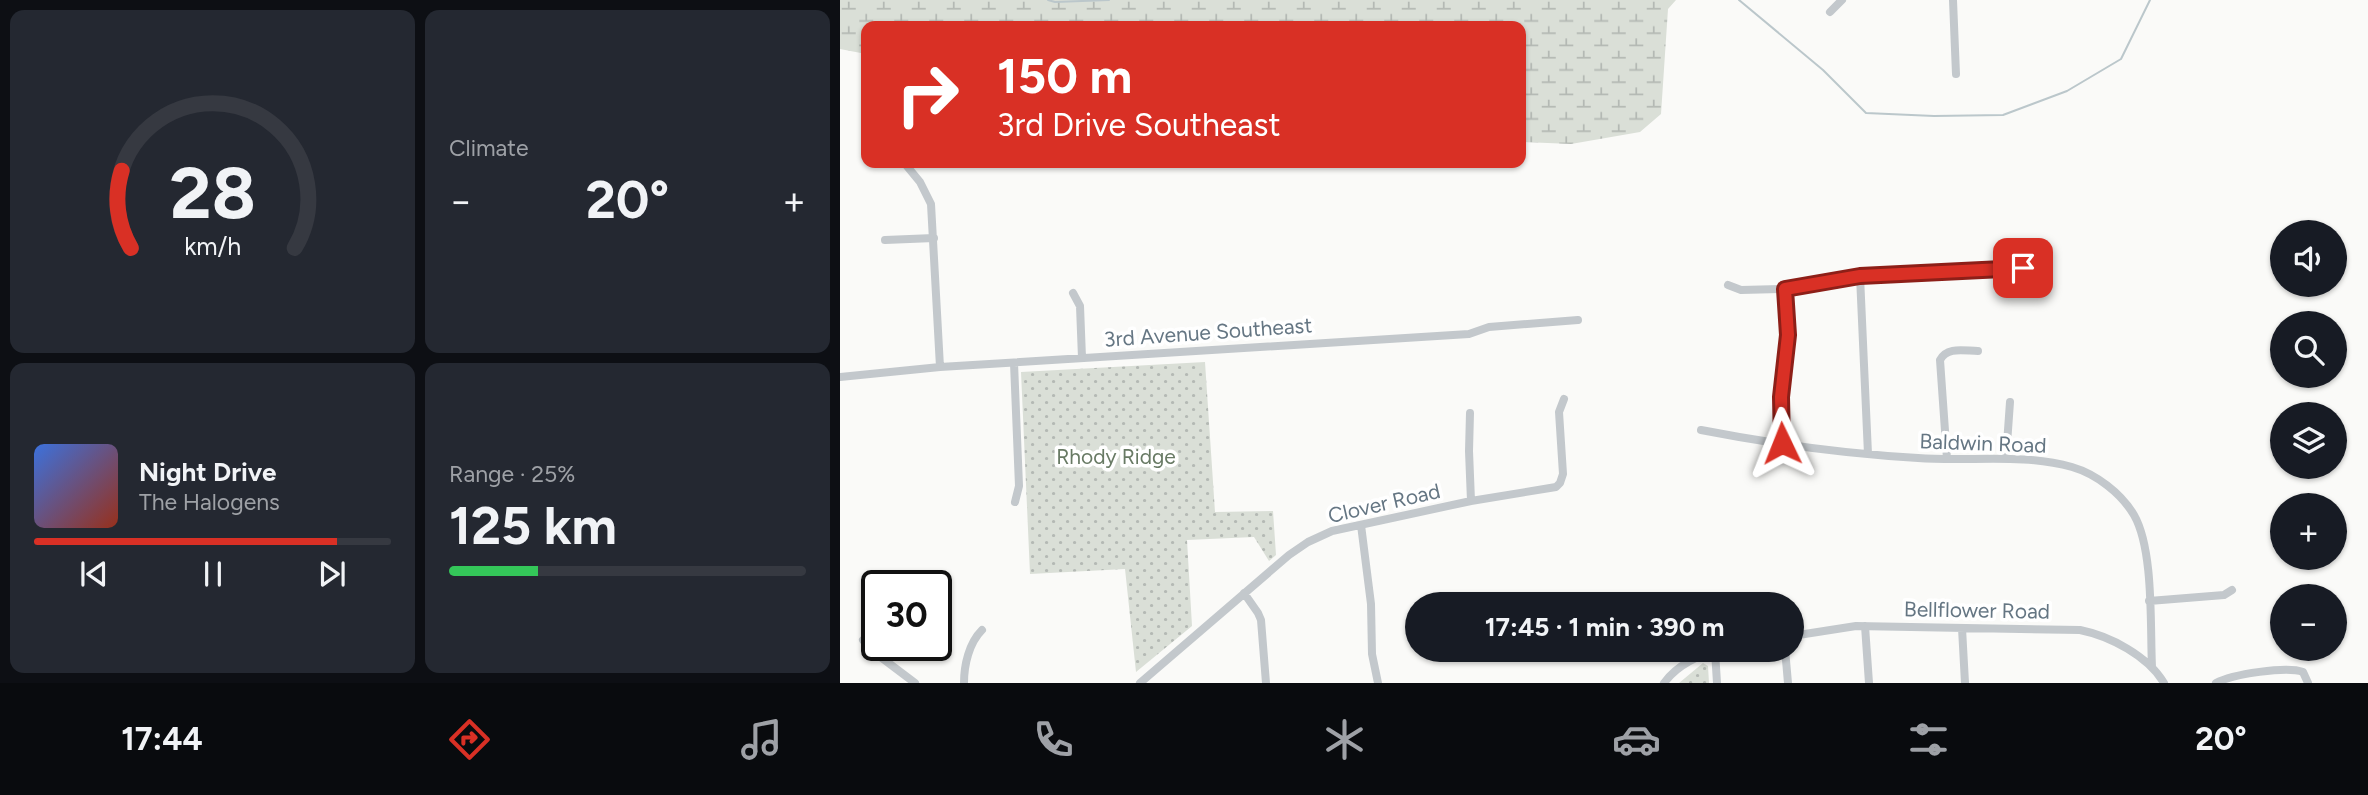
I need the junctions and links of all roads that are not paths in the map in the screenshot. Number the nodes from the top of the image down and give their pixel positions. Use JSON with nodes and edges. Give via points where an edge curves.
{"nodes":[{"id":1,"x":1842,"y":0,"type":"edge"},
{"id":2,"x":1953,"y":0,"type":"edge"},
{"id":3,"x":1830,"y":12,"type":"dead end"},
{"id":4,"x":1956,"y":74,"type":"dead end"},
{"id":5,"x":908,"y":168,"type":"edge"},
{"id":6,"x":934,"y":238,"type":"junction"},
{"id":7,"x":885,"y":240,"type":"dead end"},
{"id":8,"x":2023,"y":268,"type":"dead end"},
{"id":9,"x":1860,"y":276,"type":"junction"},
{"id":10,"x":1728,"y":285,"type":"dead end"},
{"id":11,"x":1785,"y":289,"type":"junction"},
{"id":12,"x":1073,"y":293,"type":"dead end"},
{"id":13,"x":1578,"y":320,"type":"dead end"},
{"id":14,"x":1978,"y":351,"type":"dead end"},
{"id":15,"x":1082,"y":358,"type":"junction"},
{"id":16,"x":1014,"y":363,"type":"junction"},
{"id":17,"x":940,"y":367,"type":"junction"},
{"id":18,"x":840,"y":377,"type":"edge"},
{"id":19,"x":1564,"y":399,"type":"dead end"},
{"id":20,"x":2010,"y":402,"type":"dead end"},
{"id":21,"x":1470,"y":413,"type":"dead end"},
{"id":22,"x":1702,"y":430,"type":"dead end"},
{"id":23,"x":1782,"y":443,"type":"junction"},
{"id":24,"x":1868,"y":454,"type":"junction"},
{"id":25,"x":1947,"y":458,"type":"junction"},
{"id":26,"x":2006,"y":458,"type":"junction"},
{"id":27,"x":1472,"y":501,"type":"junction"},
{"id":28,"x":1015,"y":502,"type":"dead end"},
{"id":29,"x":1361,"y":525,"type":"junction"},
{"id":30,"x":2232,"y":590,"type":"dead end"},
{"id":31,"x":1244,"y":593,"type":"junction"},
{"id":32,"x":2150,"y":601,"type":"junction"},
{"id":33,"x":1865,"y":626,"type":"junction"},
{"id":34,"x":1962,"y":628,"type":"junction"},
{"id":35,"x":982,"y":630,"type":"dead end"},
{"id":36,"x":1804,"y":634,"type":"edge"},
{"id":37,"x":886,"y":661,"type":"edge"},
{"id":38,"x":1688,"y":662,"type":"edge"},
{"id":39,"x":1718,"y":662,"type":"edge"},
{"id":40,"x":1786,"y":662,"type":"edge"},
{"id":41,"x":2152,"y":667,"type":"junction"},
{"id":42,"x":915,"y":683,"type":"edge"},
{"id":43,"x":964,"y":683,"type":"edge"},
{"id":44,"x":1140,"y":683,"type":"edge"},
{"id":45,"x":1266,"y":683,"type":"edge"},
{"id":46,"x":1378,"y":683,"type":"edge"},
{"id":47,"x":1664,"y":683,"type":"edge"},
{"id":48,"x":1717,"y":683,"type":"edge"},
{"id":49,"x":1788,"y":683,"type":"edge"},
{"id":50,"x":1869,"y":683,"type":"edge"},
{"id":51,"x":1965,"y":683,"type":"edge"},
{"id":52,"x":2164,"y":683,"type":"edge"},
{"id":53,"x":2216,"y":683,"type":"edge"},
{"id":54,"x":2308,"y":683,"type":"edge"}],
"edges":[{"from":1,"to":3,"type":"street"},
{"from":2,"to":4,"type":"street"},
{"from":5,"to":6,"type":"street","via":[[931,204]]},
{"from":6,"to":7,"type":"street"},
{"from":6,"to":17,"type":"street"},
{"from":8,"to":9,"type":"street"},
{"from":9,"to":11,"type":"street"},
{"from":9,"to":24,"type":"street"},
{"from":10,"to":11,"type":"street","via":[[1741,290]]},
{"from":11,"to":23,"type":"street","via":[[1788,335],[1781,397]]},
{"from":12,"to":15,"type":"street","via":[[1080,306]]},
{"from":13,"to":15,"type":"street","name":"3rd Avenue Southeast","via":[[1489,327],[1469,334]]},
{"from":14,"to":25,"type":"street","via":[[1948,351],[1940,360]]},
{"from":15,"to":16,"type":"street","name":"3rd Avenue Southeast"},
{"from":16,"to":17,"type":"street","name":"3rd Avenue Southeast"},
{"from":16,"to":28,"type":"street"},
{"from":17,"to":18,"type":"street","name":"3rd Avenue Southeast"},
{"from":19,"to":27,"type":"street","name":"Clover Road","via":[[1559,412],[1560,483]]},
{"from":20,"to":26,"type":"street"},
{"from":21,"to":27,"type":"street"},
{"from":22,"to":23,"type":"street","name":"Baldwin Road"},
{"from":23,"to":24,"type":"street","name":"Baldwin Road"},
{"from":24,"to":25,"type":"street","name":"Baldwin Road"},
{"from":25,"to":26,"type":"street","name":"Baldwin Road"},
{"from":26,"to":32,"type":"street","name":"Baldwin Road","via":[[2082,470],[2121,498],[2143,536]]},
{"from":27,"to":29,"type":"street","name":"Clover Road"},
{"from":29,"to":31,"type":"street","name":"Clover Road","via":[[1308,542]]},
{"from":29,"to":46,"type":"street"},
{"from":30,"to":32,"type":"street"},
{"from":31,"to":44,"type":"street","name":"Clover Road"},
{"from":31,"to":45,"type":"street","via":[[1261,620]]},
{"from":32,"to":41,"type":"street","name":"Baldwin Road"},
{"from":33,"to":34,"type":"street","name":"Bellflower Road"},
{"from":33,"to":36,"type":"street","name":"Bellflower Road"},
{"from":33,"to":50,"type":"street"},
{"from":34,"to":41,"type":"street","name":"Bellflower Road","via":[[2080,630],[2104,638]]},
{"from":34,"to":51,"type":"street"},
{"from":35,"to":43,"type":"street","via":[[972,642]]},
{"from":37,"to":42,"type":"street"},
{"from":38,"to":47,"type":"street"},
{"from":39,"to":48,"type":"street"},
{"from":40,"to":49,"type":"street"},
{"from":41,"to":52,"type":"street"},
{"from":53,"to":54,"type":"street","via":[[2238,674],[2294,670],[2303,672]]}]}
